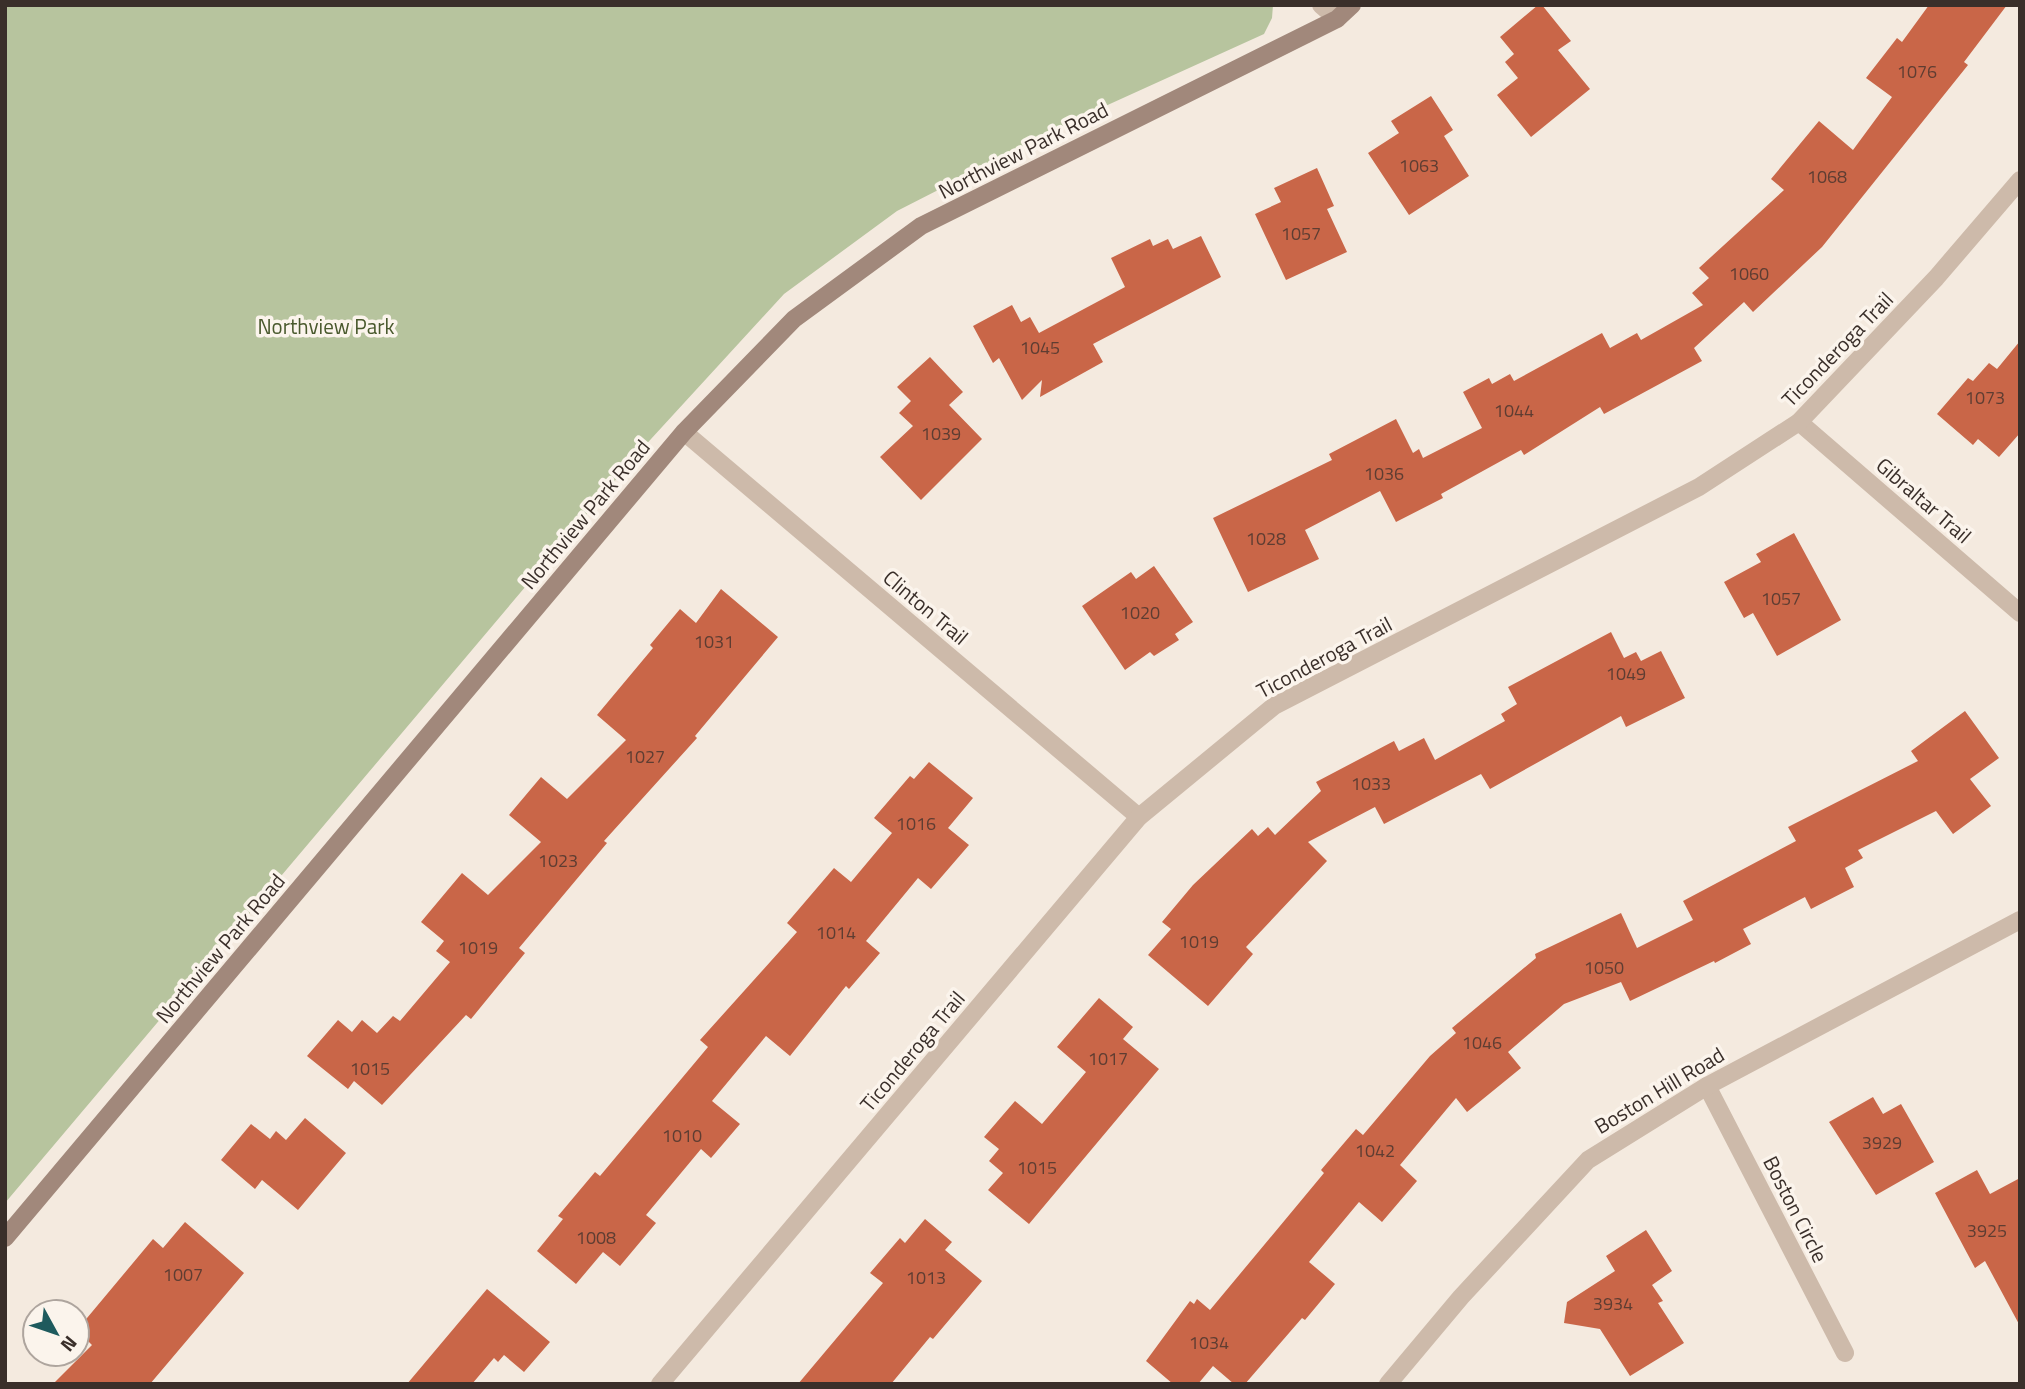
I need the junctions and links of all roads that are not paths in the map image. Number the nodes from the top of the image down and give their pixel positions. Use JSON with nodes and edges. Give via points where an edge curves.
{"nodes":[{"id":1,"x":1321,"y":5,"type":"edge"},
{"id":2,"x":1352,"y":5,"type":"edge"},
{"id":3,"x":1337,"y":19,"type":"junction"},
{"id":4,"x":2020,"y":180,"type":"edge"},
{"id":5,"x":1799,"y":422,"type":"junction"},
{"id":6,"x":684,"y":432,"type":"junction"},
{"id":7,"x":2020,"y":613,"type":"edge"},
{"id":8,"x":1139,"y":817,"type":"junction"},
{"id":9,"x":2020,"y":920,"type":"edge"},
{"id":10,"x":1707,"y":1086,"type":"junction"},
{"id":11,"x":5,"y":1238,"type":"edge"},
{"id":12,"x":1845,"y":1353,"type":"dead end"},
{"id":13,"x":660,"y":1384,"type":"edge"},
{"id":14,"x":1388,"y":1384,"type":"edge"}],
"edges":[{"from":1,"to":3,"type":"street"},
{"from":2,"to":3,"type":"street","name":"Northview Park Road"},
{"from":3,"to":6,"type":"street","name":"Northview Park Road","via":[[922,226],[794,319]]},
{"from":4,"to":5,"type":"street","name":"Ticonderoga Trail","via":[[1936,278]]},
{"from":5,"to":7,"type":"street","name":"Gibraltar Trail"},
{"from":5,"to":8,"type":"street","name":"Ticonderoga Trail","via":[[1699,487],[1274,706]]},
{"from":6,"to":8,"type":"street","name":"Clinton Trail"},
{"from":6,"to":11,"type":"street","name":"Northview Park Road"},
{"from":8,"to":13,"type":"street","name":"Ticonderoga Trail"},
{"from":9,"to":10,"type":"street","name":"Boston Hill Road"},
{"from":10,"to":12,"type":"street","name":"Boston Circle"},
{"from":10,"to":14,"type":"street","name":"Boston Hill Road","via":[[1588,1160]]}]}
